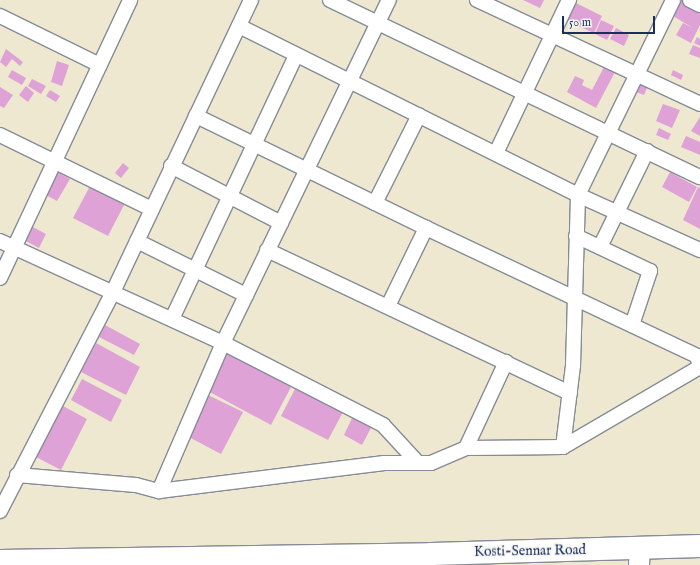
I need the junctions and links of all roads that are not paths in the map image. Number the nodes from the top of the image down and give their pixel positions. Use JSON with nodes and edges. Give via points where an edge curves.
{"nodes":[{"id":1,"x":130,"y":0,"type":"edge"},
{"id":2,"x":251,"y":0,"type":"edge"},
{"id":3,"x":330,"y":0,"type":"edge"},
{"id":4,"x":388,"y":0,"type":"edge"},
{"id":5,"x":477,"y":0,"type":"edge"},
{"id":6,"x":569,"y":0,"type":"edge"},
{"id":7,"x":673,"y":0,"type":"edge"},
{"id":8,"x":690,"y":0,"type":"edge"},
{"id":9,"x":700,"y":5,"type":"edge"},
{"id":10,"x":0,"y":16,"type":"edge"},
{"id":11,"x":377,"y":24,"type":"junction"},
{"id":12,"x":239,"y":26,"type":"junction"},
{"id":13,"x":552,"y":35,"type":"junction"},
{"id":14,"x":296,"y":56,"type":"junction"},
{"id":15,"x":100,"y":65,"type":"junction"},
{"id":16,"x":635,"y":74,"type":"junction"},
{"id":17,"x":350,"y":81,"type":"junction"},
{"id":18,"x":524,"y":92,"type":"junction"},
{"id":19,"x":700,"y":104,"type":"edge"},
{"id":20,"x":196,"y":116,"type":"junction"},
{"id":21,"x":419,"y":116,"type":"junction"},
{"id":22,"x":607,"y":131,"type":"junction"},
{"id":23,"x":0,"y":135,"type":"edge"},
{"id":24,"x":253,"y":145,"type":"junction"},
{"id":25,"x":647,"y":151,"type":"junction"},
{"id":26,"x":496,"y":154,"type":"junction"},
{"id":27,"x":54,"y":162,"type":"junction"},
{"id":28,"x":172,"y":166,"type":"junction"},
{"id":29,"x":306,"y":170,"type":"junction"},
{"id":30,"x":700,"y":177,"type":"edge"},
{"id":31,"x":578,"y":195,"type":"junction"},
{"id":32,"x":229,"y":196,"type":"junction"},
{"id":33,"x":375,"y":203,"type":"junction"},
{"id":34,"x":152,"y":209,"type":"junction"},
{"id":35,"x":616,"y":212,"type":"junction"},
{"id":36,"x":281,"y":223,"type":"junction"},
{"id":37,"x":426,"y":228,"type":"junction"},
{"id":38,"x":576,"y":236,"type":"junction"},
{"id":39,"x":0,"y":241,"type":"edge"},
{"id":40,"x":137,"y":241,"type":"junction"},
{"id":41,"x":600,"y":247,"type":"junction"},
{"id":42,"x":14,"y":248,"type":"junction"},
{"id":43,"x":267,"y":250,"type":"junction"},
{"id":44,"x":700,"y":250,"type":"edge"},
{"id":45,"x":196,"y":270,"type":"junction"},
{"id":46,"x":0,"y":278,"type":"edge"},
{"id":47,"x":114,"y":292,"type":"junction"},
{"id":48,"x":246,"y":295,"type":"junction"},
{"id":49,"x":574,"y":299,"type":"junction"},
{"id":50,"x":388,"y":306,"type":"junction"},
{"id":51,"x":172,"y":319,"type":"junction"},
{"id":52,"x":632,"y":325,"type":"junction"},
{"id":53,"x":224,"y":343,"type":"junction"},
{"id":54,"x":506,"y":362,"type":"junction"},
{"id":55,"x":570,"y":393,"type":"junction"},
{"id":56,"x":563,"y":447,"type":"junction"},
{"id":57,"x":466,"y":448,"type":"junction"},
{"id":58,"x":417,"y":462,"type":"junction"},
{"id":59,"x":17,"y":475,"type":"junction"},
{"id":60,"x":159,"y":491,"type":"junction"},
{"id":61,"x":0,"y":511,"type":"edge"},
{"id":62,"x":700,"y":546,"type":"edge"},
{"id":63,"x":640,"y":557,"type":"edge"},
{"id":64,"x":0,"y":561,"type":"edge"}],
"edges":[{"from":1,"to":15,"type":"street"},
{"from":2,"to":12,"type":"street"},
{"from":3,"to":11,"type":"street"},
{"from":4,"to":11,"type":"street"},
{"from":5,"to":13,"type":"street"},
{"from":6,"to":13,"type":"street"},
{"from":7,"to":16,"type":"street"},
{"from":8,"to":9,"type":"street"},
{"from":10,"to":15,"type":"street"},
{"from":11,"to":17,"type":"street"},
{"from":11,"to":18,"type":"street"},
{"from":12,"to":14,"type":"street"},
{"from":12,"to":20,"type":"street"},
{"from":13,"to":16,"type":"street"},
{"from":13,"to":18,"type":"street"},
{"from":14,"to":17,"type":"street"},
{"from":14,"to":24,"type":"street"},
{"from":15,"to":27,"type":"street"},
{"from":16,"to":19,"type":"street"},
{"from":16,"to":22,"type":"street"},
{"from":17,"to":21,"type":"street"},
{"from":17,"to":29,"type":"street"},
{"from":18,"to":22,"type":"street"},
{"from":18,"to":26,"type":"street"},
{"from":20,"to":24,"type":"street"},
{"from":20,"to":28,"type":"street"},
{"from":21,"to":26,"type":"street"},
{"from":21,"to":33,"type":"street"},
{"from":22,"to":25,"type":"street"},
{"from":22,"to":31,"type":"street"},
{"from":23,"to":27,"type":"street"},
{"from":24,"to":29,"type":"street"},
{"from":24,"to":32,"type":"street"},
{"from":25,"to":30,"type":"street"},
{"from":25,"to":35,"type":"street"},
{"from":26,"to":31,"type":"street"},
{"from":27,"to":34,"type":"street"},
{"from":27,"to":42,"type":"street"},
{"from":28,"to":32,"type":"street"},
{"from":28,"to":34,"type":"street"},
{"from":29,"to":33,"type":"street"},
{"from":29,"to":36,"type":"street"},
{"from":31,"to":35,"type":"street"},
{"from":31,"to":38,"type":"street"},
{"from":32,"to":36,"type":"street"},
{"from":32,"to":45,"type":"street"},
{"from":33,"to":37,"type":"street"},
{"from":34,"to":40,"type":"street"},
{"from":35,"to":41,"type":"street"},
{"from":35,"to":44,"type":"street"},
{"from":36,"to":43,"type":"street"},
{"from":37,"to":49,"type":"street"},
{"from":37,"to":50,"type":"street"},
{"from":38,"to":41,"type":"street"},
{"from":38,"to":49,"type":"street"},
{"from":39,"to":42,"type":"street"},
{"from":40,"to":45,"type":"street"},
{"from":40,"to":47,"type":"street"},
{"from":41,"to":52,"type":"street","via":[[650,272]]},
{"from":42,"to":46,"type":"street"},
{"from":42,"to":47,"type":"street"},
{"from":43,"to":48,"type":"street"},
{"from":43,"to":50,"type":"street"},
{"from":45,"to":48,"type":"street"},
{"from":45,"to":51,"type":"street"},
{"from":47,"to":51,"type":"street"},
{"from":47,"to":59,"type":"street"},
{"from":48,"to":53,"type":"street"},
{"from":49,"to":52,"type":"street"},
{"from":49,"to":55,"type":"street"},
{"from":50,"to":54,"type":"street"},
{"from":51,"to":53,"type":"street"},
{"from":52,"to":56,"type":"street","via":[[697,356],[700,363],[698,370]]},
{"from":53,"to":58,"type":"street","via":[[383,425]]},
{"from":53,"to":60,"type":"street"},
{"from":54,"to":55,"type":"street"},
{"from":54,"to":57,"type":"street"},
{"from":55,"to":56,"type":"street"},
{"from":56,"to":57,"type":"street"},
{"from":57,"to":58,"type":"street","via":[[433,462]]},
{"from":58,"to":60,"type":"street","via":[[384,463]]},
{"from":59,"to":60,"type":"street","via":[[136,485]]},
{"from":59,"to":61,"type":"street"},
{"from":62,"to":63,"type":"highway","name":"Kosti-Sennar Road"},
{"from":63,"to":64,"type":"highway","name":"Kosti-Sennar Road"}]}
